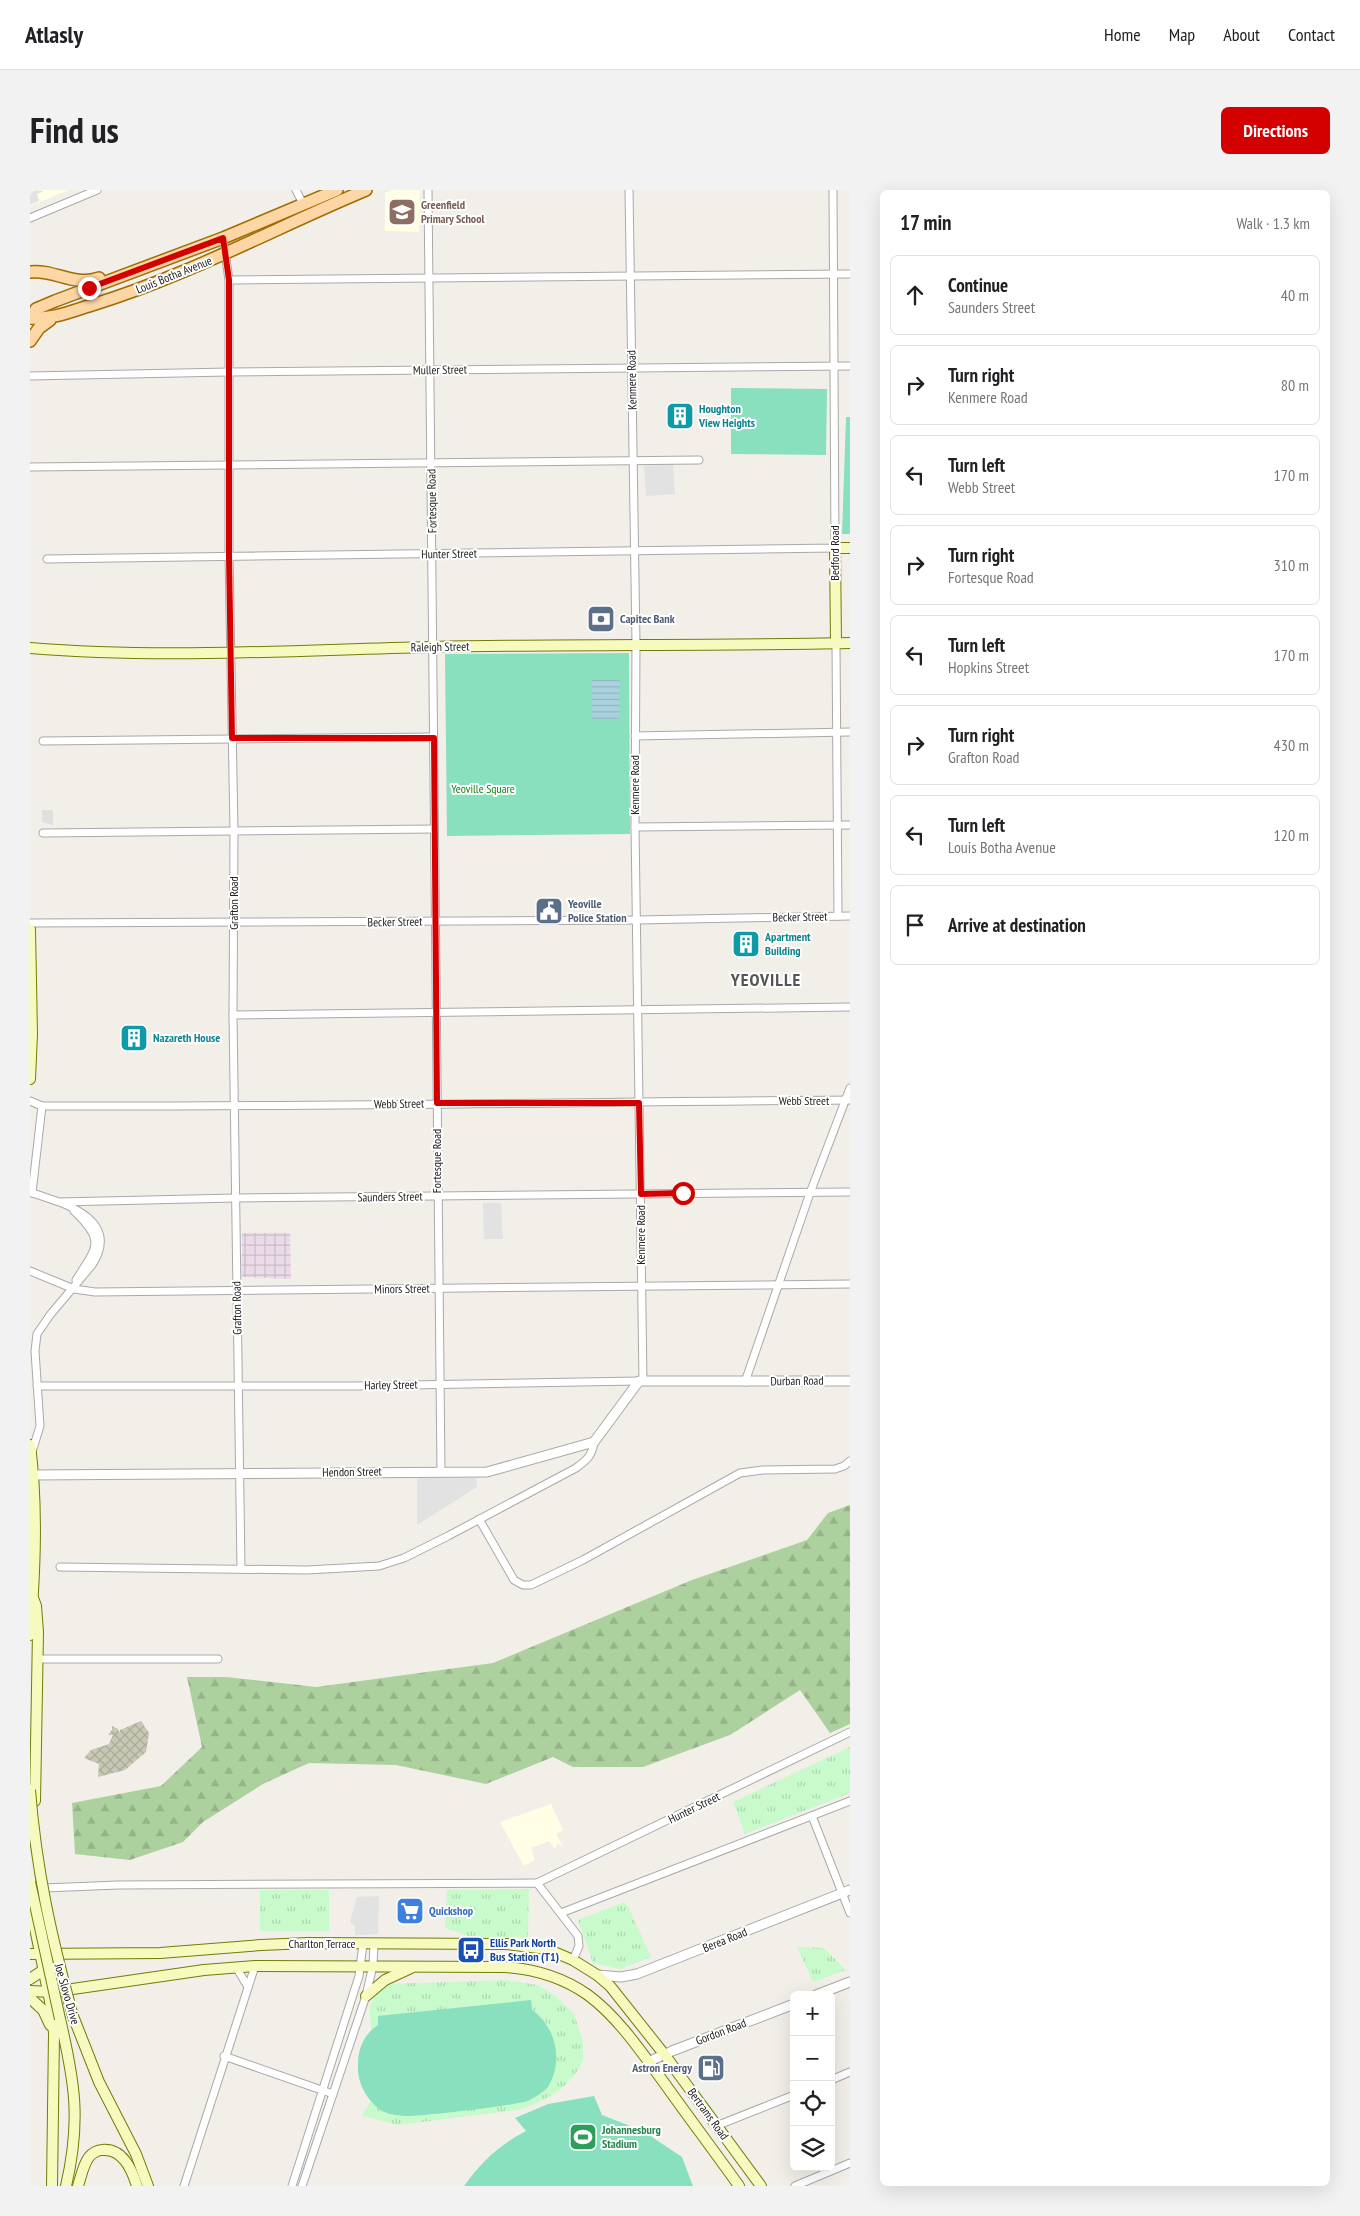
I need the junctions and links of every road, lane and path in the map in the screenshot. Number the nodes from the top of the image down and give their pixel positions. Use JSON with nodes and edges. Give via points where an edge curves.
{"nodes":[{"id":1,"x":96,"y":190,"type":"edge"},
{"id":2,"x":296,"y":190,"type":"edge"},
{"id":3,"x":337,"y":190,"type":"edge"},
{"id":4,"x":366,"y":190,"type":"edge"},
{"id":5,"x":428,"y":190,"type":"edge"},
{"id":6,"x":629,"y":190,"type":"edge"},
{"id":7,"x":833,"y":190,"type":"edge"},
{"id":8,"x":303,"y":204,"type":"junction"},
{"id":9,"x":30,"y":218,"type":"edge"},
{"id":10,"x":223,"y":238,"type":"junction"},
{"id":11,"x":226,"y":253,"type":"junction"},
{"id":12,"x":159,"y":261,"type":"junction"},
{"id":13,"x":30,"y":272,"type":"edge"},
{"id":14,"x":834,"y":274,"type":"junction"},
{"id":15,"x":850,"y":274,"type":"edge"},
{"id":16,"x":630,"y":276,"type":"junction"},
{"id":17,"x":429,"y":278,"type":"junction"},
{"id":18,"x":229,"y":280,"type":"junction"},
{"id":19,"x":58,"y":315,"type":"junction"},
{"id":20,"x":30,"y":318,"type":"edge"},
{"id":21,"x":30,"y":341,"type":"edge"},
{"id":22,"x":834,"y":366,"type":"junction"},
{"id":23,"x":850,"y":366,"type":"edge"},
{"id":24,"x":632,"y":368,"type":"junction"},
{"id":25,"x":430,"y":370,"type":"junction"},
{"id":26,"x":229,"y":372,"type":"junction"},
{"id":27,"x":30,"y":376,"type":"edge"},
{"id":28,"x":633,"y":460,"type":"junction"},
{"id":29,"x":699,"y":460,"type":"dead end"},
{"id":30,"x":431,"y":462,"type":"junction"},
{"id":31,"x":229,"y":464,"type":"junction"},
{"id":32,"x":30,"y":467,"type":"edge"},
{"id":33,"x":835,"y":548,"type":"junction"},
{"id":34,"x":850,"y":548,"type":"edge"},
{"id":35,"x":634,"y":551,"type":"junction"},
{"id":36,"x":433,"y":554,"type":"junction"},
{"id":37,"x":229,"y":556,"type":"junction"},
{"id":38,"x":47,"y":559,"type":"dead end"},
{"id":39,"x":850,"y":643,"type":"edge"},
{"id":40,"x":636,"y":644,"type":"junction"},
{"id":41,"x":836,"y":644,"type":"junction"},
{"id":42,"x":434,"y":647,"type":"junction"},
{"id":43,"x":30,"y":648,"type":"edge"},
{"id":44,"x":230,"y":652,"type":"junction"},
{"id":45,"x":838,"y":732,"type":"junction"},
{"id":46,"x":850,"y":732,"type":"edge"},
{"id":47,"x":635,"y":736,"type":"junction"},
{"id":48,"x":232,"y":738,"type":"junction"},
{"id":49,"x":434,"y":738,"type":"junction"},
{"id":50,"x":43,"y":741,"type":"dead end"},
{"id":51,"x":850,"y":824,"type":"edge"},
{"id":52,"x":838,"y":825,"type":"junction"},
{"id":53,"x":635,"y":827,"type":"junction"},
{"id":54,"x":434,"y":829,"type":"junction"},
{"id":55,"x":234,"y":831,"type":"junction"},
{"id":56,"x":43,"y":833,"type":"dead end"},
{"id":57,"x":838,"y":916,"type":"junction"},
{"id":58,"x":850,"y":916,"type":"edge"},
{"id":59,"x":638,"y":920,"type":"junction"},
{"id":60,"x":436,"y":921,"type":"junction"},
{"id":61,"x":30,"y":924,"type":"edge"},
{"id":62,"x":234,"y":924,"type":"junction"},
{"id":63,"x":30,"y":929,"type":"edge"},
{"id":64,"x":850,"y":1007,"type":"edge"},
{"id":65,"x":638,"y":1010,"type":"junction"},
{"id":66,"x":437,"y":1013,"type":"junction"},
{"id":67,"x":233,"y":1015,"type":"junction"},
{"id":68,"x":30,"y":1079,"type":"edge"},
{"id":69,"x":850,"y":1088,"type":"edge"},
{"id":70,"x":848,"y":1100,"type":"edge"},
{"id":71,"x":30,"y":1101,"type":"edge"},
{"id":72,"x":437,"y":1103,"type":"junction"},
{"id":73,"x":639,"y":1103,"type":"junction"},
{"id":74,"x":42,"y":1106,"type":"junction"},
{"id":75,"x":236,"y":1107,"type":"junction"},
{"id":76,"x":850,"y":1192,"type":"edge"},
{"id":77,"x":31,"y":1193,"type":"edge"},
{"id":78,"x":810,"y":1193,"type":"junction"},
{"id":79,"x":641,"y":1194,"type":"junction"},
{"id":80,"x":437,"y":1196,"type":"junction"},
{"id":81,"x":236,"y":1198,"type":"junction"},
{"id":82,"x":59,"y":1202,"type":"junction"},
{"id":83,"x":30,"y":1272,"type":"edge"},
{"id":84,"x":850,"y":1284,"type":"edge"},
{"id":85,"x":641,"y":1285,"type":"junction"},
{"id":86,"x":777,"y":1285,"type":"junction"},
{"id":87,"x":439,"y":1288,"type":"junction"},
{"id":88,"x":72,"y":1289,"type":"junction"},
{"id":89,"x":237,"y":1291,"type":"junction"},
{"id":90,"x":641,"y":1381,"type":"junction"},
{"id":91,"x":850,"y":1381,"type":"edge"},
{"id":92,"x":745,"y":1382,"type":"junction"},
{"id":93,"x":441,"y":1384,"type":"junction"},
{"id":94,"x":37,"y":1386,"type":"junction"},
{"id":95,"x":238,"y":1386,"type":"junction"},
{"id":96,"x":594,"y":1442,"type":"junction"},
{"id":97,"x":31,"y":1450,"type":"edge"},
{"id":98,"x":850,"y":1461,"type":"edge"},
{"id":99,"x":441,"y":1471,"type":"junction"},
{"id":100,"x":238,"y":1473,"type":"junction"},
{"id":101,"x":32,"y":1475,"type":"edge"},
{"id":102,"x":480,"y":1519,"type":"junction"},
{"id":103,"x":60,"y":1567,"type":"dead end"},
{"id":104,"x":240,"y":1569,"type":"junction"},
{"id":105,"x":32,"y":1595,"type":"junction"},
{"id":106,"x":30,"y":1635,"type":"edge"},
{"id":107,"x":38,"y":1659,"type":"junction"},
{"id":108,"x":218,"y":1659,"type":"dead end"},
{"id":109,"x":850,"y":1732,"type":"edge"},
{"id":110,"x":30,"y":1790,"type":"edge"},
{"id":111,"x":850,"y":1801,"type":"edge"},
{"id":112,"x":812,"y":1816,"type":"junction"},
{"id":113,"x":30,"y":1882,"type":"edge"},
{"id":114,"x":537,"y":1883,"type":"junction"},
{"id":115,"x":44,"y":1888,"type":"junction"},
{"id":116,"x":846,"y":1892,"type":"edge"},
{"id":117,"x":30,"y":1904,"type":"edge"},
{"id":118,"x":561,"y":1913,"type":"junction"},
{"id":119,"x":850,"y":1913,"type":"edge"},
{"id":120,"x":35,"y":1928,"type":"junction"},
{"id":121,"x":30,"y":1939,"type":"edge"},
{"id":122,"x":369,"y":1944,"type":"junction"},
{"id":123,"x":35,"y":1954,"type":"edge"},
{"id":124,"x":56,"y":1954,"type":"junction"},
{"id":125,"x":573,"y":1960,"type":"junction"},
{"id":126,"x":362,"y":1965,"type":"junction"},
{"id":127,"x":255,"y":1966,"type":"junction"},
{"id":128,"x":373,"y":1966,"type":"junction"},
{"id":129,"x":236,"y":1967,"type":"junction"},
{"id":130,"x":414,"y":1967,"type":"junction"},
{"id":131,"x":43,"y":1970,"type":"junction"},
{"id":132,"x":597,"y":1974,"type":"junction"},
{"id":133,"x":30,"y":1978,"type":"edge"},
{"id":134,"x":850,"y":1982,"type":"edge"},
{"id":135,"x":248,"y":1988,"type":"junction"},
{"id":136,"x":30,"y":1991,"type":"edge"},
{"id":137,"x":826,"y":1991,"type":"edge"},
{"id":138,"x":48,"y":1992,"type":"junction"},
{"id":139,"x":587,"y":1994,"type":"joint"},
{"id":140,"x":366,"y":1996,"type":"junction"},
{"id":141,"x":30,"y":1998,"type":"edge"},
{"id":142,"x":790,"y":2006,"type":"edge"},
{"id":143,"x":54,"y":2033,"type":"junction"},
{"id":144,"x":664,"y":2054,"type":"junction"},
{"id":145,"x":224,"y":2056,"type":"junction"},
{"id":146,"x":648,"y":2062,"type":"junction"},
{"id":147,"x":850,"y":2072,"type":"edge"},
{"id":148,"x":835,"y":2078,"type":"edge"},
{"id":149,"x":321,"y":2089,"type":"junction"},
{"id":150,"x":333,"y":2094,"type":"junction"},
{"id":151,"x":790,"y":2097,"type":"edge"},
{"id":152,"x":716,"y":2126,"type":"junction"},
{"id":153,"x":304,"y":2146,"type":"junction"},
{"id":154,"x":315,"y":2149,"type":"junction"},
{"id":155,"x":850,"y":2163,"type":"edge"},
{"id":156,"x":736,"y":2184,"type":"edge"},
{"id":157,"x":52,"y":2186,"type":"edge"},
{"id":158,"x":66,"y":2186,"type":"edge"},
{"id":159,"x":78,"y":2186,"type":"edge"},
{"id":160,"x":137,"y":2186,"type":"edge"},
{"id":161,"x":148,"y":2186,"type":"edge"},
{"id":162,"x":184,"y":2186,"type":"edge"},
{"id":163,"x":292,"y":2186,"type":"edge"},
{"id":164,"x":302,"y":2186,"type":"edge"},
{"id":165,"x":761,"y":2186,"type":"edge"},
{"id":166,"x":795,"y":2186,"type":"edge"}],
"edges":[{"from":1,"to":9,"type":"street"},
{"from":2,"to":8,"type":"street"},
{"from":3,"to":8,"type":"main road","name":"Louis Botha Avenue"},
{"from":4,"to":11,"type":"main road","name":"Louis Botha Avenue"},
{"from":5,"to":17,"type":"street","name":"Fortesque Road"},
{"from":6,"to":16,"type":"street","name":"Kenmere Road"},
{"from":7,"to":14,"type":"street","name":"Bedford Road"},
{"from":8,"to":10,"type":"main road","name":"Louis Botha Avenue"},
{"from":10,"to":11,"type":"street","name":"Grafton Road"},
{"from":10,"to":12,"type":"main road","name":"Louis Botha Avenue"},
{"from":11,"to":18,"type":"street","name":"Grafton Road"},
{"from":11,"to":19,"type":"main road","name":"Louis Botha Avenue","via":[[142,288]]},
{"from":12,"to":13,"type":"main road","via":[[82,282]]},
{"from":12,"to":20,"type":"main road","name":"Louis Botha Avenue","via":[[36,309]]},
{"from":14,"to":15,"type":"street"},
{"from":14,"to":16,"type":"street"},
{"from":14,"to":22,"type":"street","name":"Bedford Road"},
{"from":16,"to":17,"type":"street"},
{"from":16,"to":24,"type":"street","name":"Kenmere Road"},
{"from":17,"to":18,"type":"street"},
{"from":17,"to":25,"type":"street","name":"Fortesque Road"},
{"from":18,"to":26,"type":"street","name":"Grafton Road"},
{"from":19,"to":20,"type":"main road","name":"Louis Botha Avenue","via":[[40,320]]},
{"from":19,"to":21,"type":"main road","via":[[41,326]]},
{"from":22,"to":23,"type":"street","name":"Muller Street"},
{"from":22,"to":24,"type":"street","name":"Muller Street"},
{"from":22,"to":33,"type":"street","name":"Bedford Road"},
{"from":24,"to":25,"type":"street","name":"Muller Street"},
{"from":24,"to":28,"type":"street","name":"Kenmere Road"},
{"from":25,"to":26,"type":"street","name":"Muller Street"},
{"from":25,"to":30,"type":"street","name":"Fortesque Road"},
{"from":26,"to":27,"type":"street","name":"Muller Street"},
{"from":26,"to":31,"type":"street","name":"Grafton Road"},
{"from":28,"to":29,"type":"street"},
{"from":28,"to":30,"type":"street"},
{"from":28,"to":35,"type":"street","name":"Kenmere Road"},
{"from":30,"to":31,"type":"street"},
{"from":30,"to":36,"type":"street","name":"Fortesque Road"},
{"from":31,"to":32,"type":"street"},
{"from":31,"to":37,"type":"street","name":"Grafton Road"},
{"from":33,"to":34,"type":"main road","name":"Hunter Street"},
{"from":33,"to":35,"type":"street","name":"Hunter Street"},
{"from":33,"to":41,"type":"main road","name":"Bedford Road"},
{"from":35,"to":36,"type":"street","name":"Hunter Street"},
{"from":35,"to":40,"type":"street","name":"Kenmere Road"},
{"from":36,"to":37,"type":"street","name":"Hunter Street"},
{"from":36,"to":42,"type":"street","name":"Fortesque Road"},
{"from":37,"to":38,"type":"street","name":"Hunter Street"},
{"from":37,"to":44,"type":"street","name":"Grafton Road"},
{"from":39,"to":41,"type":"main road","name":"Raleigh Street"},
{"from":40,"to":41,"type":"main road","name":"Raleigh Street"},
{"from":40,"to":42,"type":"main road","name":"Raleigh Street"},
{"from":40,"to":47,"type":"street","name":"Kenmere Road"},
{"from":41,"to":45,"type":"street","name":"Bedford Road"},
{"from":42,"to":44,"type":"main road","name":"Raleigh Street"},
{"from":42,"to":49,"type":"street","name":"Fortesque Road"},
{"from":43,"to":44,"type":"main road","name":"Raleigh Street","via":[[81,652]]},
{"from":44,"to":48,"type":"street","name":"Grafton Road"},
{"from":45,"to":46,"type":"street"},
{"from":45,"to":47,"type":"street"},
{"from":45,"to":52,"type":"street","name":"Bedford Road"},
{"from":47,"to":53,"type":"street","name":"Kenmere Road"},
{"from":48,"to":49,"type":"street"},
{"from":48,"to":50,"type":"street"},
{"from":48,"to":55,"type":"street","name":"Grafton Road"},
{"from":49,"to":54,"type":"street","name":"Fortesque Road"},
{"from":51,"to":52,"type":"street"},
{"from":52,"to":53,"type":"street"},
{"from":52,"to":57,"type":"street","name":"Bedford Road"},
{"from":53,"to":59,"type":"street","name":"Kenmere Road"},
{"from":54,"to":55,"type":"street"},
{"from":54,"to":60,"type":"street","name":"Fortesque Road"},
{"from":55,"to":56,"type":"street"},
{"from":55,"to":62,"type":"street","name":"Grafton Road"},
{"from":57,"to":58,"type":"street","name":"Becker Street"},
{"from":57,"to":59,"type":"street","name":"Becker Street"},
{"from":59,"to":60,"type":"street","name":"Becker Street"},
{"from":59,"to":65,"type":"street","name":"Kenmere Road"},
{"from":60,"to":62,"type":"street","name":"Becker Street"},
{"from":60,"to":66,"type":"street","name":"Fortesque Road"},
{"from":61,"to":62,"type":"street","name":"Becker Street"},
{"from":62,"to":67,"type":"street","name":"Grafton Road"},
{"from":63,"to":68,"type":"main road"},
{"from":64,"to":65,"type":"street"},
{"from":65,"to":66,"type":"street"},
{"from":65,"to":73,"type":"street","name":"Kenmere Road"},
{"from":66,"to":67,"type":"street"},
{"from":66,"to":72,"type":"street","name":"Fortesque Road"},
{"from":67,"to":75,"type":"street","name":"Grafton Road"},
{"from":69,"to":70,"type":"street"},
{"from":70,"to":73,"type":"street","name":"Webb Street"},
{"from":70,"to":78,"type":"street"},
{"from":71,"to":74,"type":"street"},
{"from":72,"to":73,"type":"street","name":"Webb Street"},
{"from":72,"to":75,"type":"street","name":"Webb Street"},
{"from":72,"to":80,"type":"street","name":"Fortesque Road"},
{"from":73,"to":79,"type":"street","name":"Kenmere Road"},
{"from":74,"to":75,"type":"street","name":"Webb Street"},
{"from":74,"to":77,"type":"street"},
{"from":75,"to":81,"type":"street","name":"Grafton Road"},
{"from":76,"to":78,"type":"street","name":"Saunders Street"},
{"from":77,"to":82,"type":"street","name":"Saunders Street"},
{"from":78,"to":79,"type":"street","name":"Saunders Street"},
{"from":78,"to":86,"type":"street"},
{"from":79,"to":80,"type":"street","name":"Saunders Street"},
{"from":79,"to":85,"type":"street","name":"Kenmere Road"},
{"from":80,"to":81,"type":"street","name":"Saunders Street"},
{"from":80,"to":87,"type":"street","name":"Fortesque Road"},
{"from":81,"to":82,"type":"street","name":"Saunders Street"},
{"from":81,"to":89,"type":"street","name":"Grafton Road"},
{"from":82,"to":88,"type":"street","via":[[68,1206],[90,1228],[96,1241],[93,1253]]},
{"from":83,"to":88,"type":"street","name":"Minors Street"},
{"from":84,"to":86,"type":"street","name":"Minors Street"},
{"from":85,"to":86,"type":"street","name":"Minors Street"},
{"from":85,"to":87,"type":"street","name":"Minors Street"},
{"from":85,"to":90,"type":"street","name":"Kenmere Road"},
{"from":86,"to":92,"type":"street"},
{"from":87,"to":89,"type":"street","name":"Minors Street"},
{"from":87,"to":93,"type":"street","name":"Fortesque Road"},
{"from":88,"to":89,"type":"street","name":"Minors Street","via":[[95,1292]]},
{"from":88,"to":94,"type":"street","via":[[37,1334]]},
{"from":89,"to":95,"type":"street","name":"Grafton Road"},
{"from":90,"to":92,"type":"street","name":"Harley Street"},
{"from":90,"to":93,"type":"street","name":"Harley Street"},
{"from":90,"to":96,"type":"street"},
{"from":91,"to":92,"type":"street","name":"Durban Road"},
{"from":93,"to":95,"type":"street","name":"Harley Street"},
{"from":93,"to":99,"type":"street","name":"Fortesque Road"},
{"from":94,"to":95,"type":"street","name":"Harley Street"},
{"from":94,"to":97,"type":"street","via":[[39,1433]]},
{"from":95,"to":100,"type":"street","name":"Grafton Road"},
{"from":96,"to":99,"type":"street","name":"Hendon Street","via":[[496,1470]]},
{"from":96,"to":102,"type":"street","via":[[589,1459],[576,1468]]},
{"from":97,"to":101,"type":"main road"},
{"from":98,"to":102,"type":"street","via":[[835,1469],[740,1473],[583,1560],[531,1585],[514,1580]]},
{"from":99,"to":100,"type":"street","name":"Hendon Street"},
{"from":100,"to":101,"type":"street","name":"Hendon Street"},
{"from":100,"to":104,"type":"street","name":"Grafton Road"},
{"from":101,"to":105,"type":"main road"},
{"from":102,"to":104,"type":"street","via":[[404,1558],[379,1566]]},
{"from":103,"to":104,"type":"street"},
{"from":105,"to":106,"type":"main road"},
{"from":105,"to":107,"type":"main road","via":[[38,1618]]},
{"from":107,"to":108,"type":"street"},
{"from":107,"to":115,"type":"main road","via":[[35,1815]]},
{"from":109,"to":114,"type":"street","name":"Hunter Street"},
{"from":110,"to":161,"type":"main road","name":"Joe Slovo Drive","bridge":true,"via":[[38,1871],[53,1944],[73,2016],[99,2082],[136,2154]]},
{"from":111,"to":112,"type":"street"},
{"from":112,"to":116,"type":"street"},
{"from":112,"to":118,"type":"street"},
{"from":113,"to":158,"type":"main road","name":"Joe Slovo Drive","bridge":true,"via":[[74,2083],[74,2143]]},
{"from":114,"to":115,"type":"street"},
{"from":114,"to":118,"type":"street"},
{"from":115,"to":124,"type":"main road"},
{"from":116,"to":119,"type":"street"},
{"from":116,"to":132,"type":"street","name":"Berea Road","via":[[637,1974],[621,1977]]},
{"from":117,"to":120,"type":"main road"},
{"from":118,"to":125,"type":"street","via":[[580,1943]]},
{"from":120,"to":121,"type":"main road"},
{"from":120,"to":123,"type":"main road"},
{"from":122,"to":124,"type":"main road","name":"Charlton Terrace"},
{"from":122,"to":125,"type":"main road","name":"Charlton Terrace","via":[[520,1944],[547,1949]]},
{"from":122,"to":126,"type":"street"},
{"from":122,"to":128,"type":"street"},
{"from":123,"to":124,"type":"main road","name":"Charlton Terrace"},
{"from":123,"to":131,"type":"main road"},
{"from":124,"to":131,"type":"main road"},
{"from":125,"to":132,"type":"main road","name":"Charlton Terrace"},
{"from":126,"to":127,"type":"main road","name":"Charlton Terrace"},
{"from":126,"to":128,"type":"main road","name":"Charlton Terrace"},
{"from":126,"to":149,"type":"street"},
{"from":127,"to":129,"type":"main road","name":"Charlton Terrace"},
{"from":127,"to":135,"type":"street"},
{"from":128,"to":130,"type":"main road","name":"Charlton Terrace"},
{"from":128,"to":140,"type":"street"},
{"from":129,"to":135,"type":"street"},
{"from":129,"to":138,"type":"main road","name":"Charlton Terrace"},
{"from":130,"to":139,"type":"main road","name":"Charlton Terrace","via":[[518,1968],[554,1977]]},
{"from":130,"to":140,"type":"main road","via":[[385,1980]]},
{"from":131,"to":133,"type":"main road"},
{"from":131,"to":138,"type":"main road"},
{"from":132,"to":144,"type":"main road","name":"Bertrams Road","via":[[618,1995]]},
{"from":134,"to":137,"type":"street"},
{"from":135,"to":145,"type":"street"},
{"from":136,"to":138,"type":"main road","name":"Charlton Terrace"},
{"from":138,"to":143,"type":"main road"},
{"from":139,"to":146,"type":"main road","name":"Bertrams Road","via":[[610,2014]]},
{"from":140,"to":150,"type":"street"},
{"from":141,"to":143,"type":"main road","via":[[43,2010]]},
{"from":142,"to":144,"type":"street","name":"Gordon Road"},
{"from":143,"to":157,"type":"main road"},
{"from":144,"to":146,"type":"street","name":"Gordon Road"},
{"from":144,"to":152,"type":"main road","name":"Bertrams Road"},
{"from":145,"to":149,"type":"street"},
{"from":145,"to":162,"type":"street"},
{"from":146,"to":156,"type":"main road","name":"Bertrams Road"},
{"from":147,"to":148,"type":"street"},
{"from":149,"to":150,"type":"street"},
{"from":149,"to":153,"type":"street"},
{"from":150,"to":154,"type":"street"},
{"from":151,"to":152,"type":"street"},
{"from":152,"to":165,"type":"main road","name":"Bertrams Road"},
{"from":153,"to":154,"type":"street"},
{"from":153,"to":163,"type":"street"},
{"from":154,"to":164,"type":"street"},
{"from":155,"to":166,"type":"street"},
{"from":159,"to":160,"type":"main road","via":[[89,2158],[105,2149],[122,2156]]}]}
